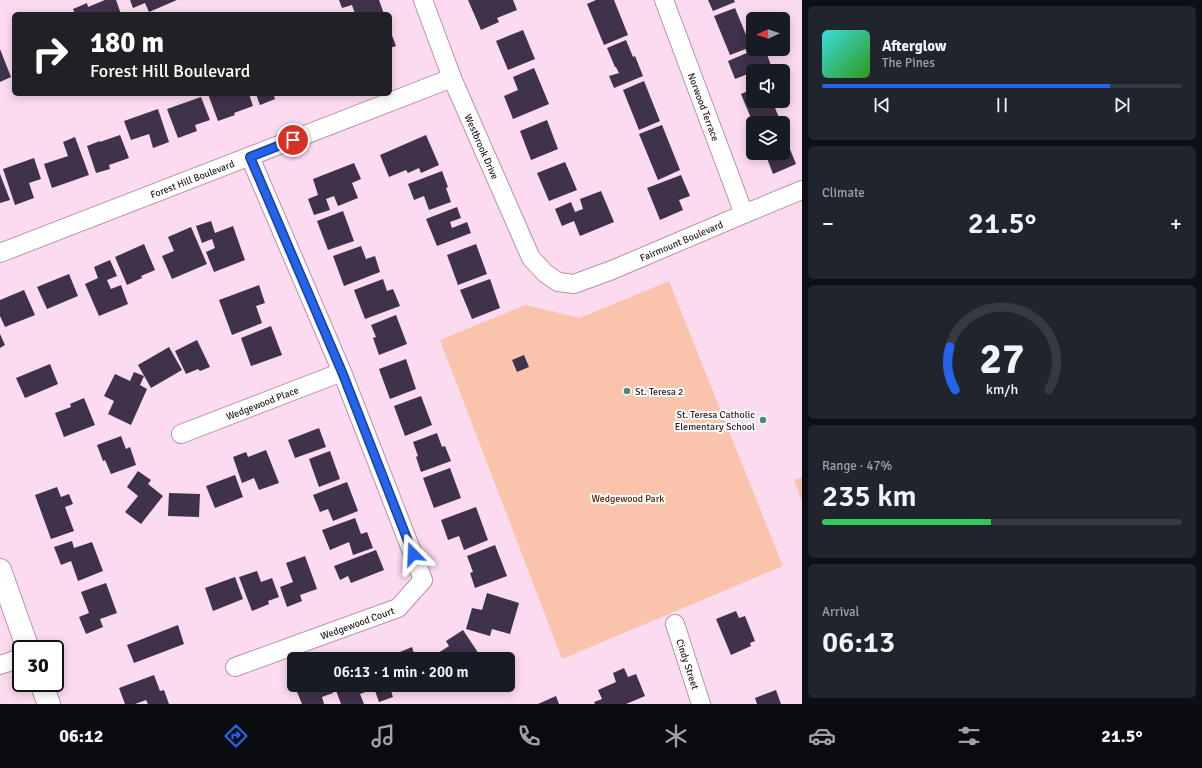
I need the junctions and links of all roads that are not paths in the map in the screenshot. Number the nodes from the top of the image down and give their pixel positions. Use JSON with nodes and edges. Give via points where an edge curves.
{"nodes":[{"id":1,"x":422,"y":0,"type":"edge"},
{"id":2,"x":664,"y":0,"type":"edge"},
{"id":3,"x":452,"y":78,"type":"junction"},
{"id":4,"x":250,"y":157,"type":"junction"},
{"id":5,"x":802,"y":190,"type":"edge"},
{"id":6,"x":744,"y":214,"type":"junction"},
{"id":7,"x":0,"y":253,"type":"edge"},
{"id":8,"x":558,"y":282,"type":"joint"},
{"id":9,"x":342,"y":372,"type":"junction"},
{"id":10,"x":181,"y":434,"type":"dead end"},
{"id":11,"x":0,"y":570,"type":"edge"},
{"id":12,"x":675,"y":624,"type":"dead end"},
{"id":13,"x":25,"y":640,"type":"edge"},
{"id":14,"x":12,"y":661,"type":"edge"},
{"id":15,"x":0,"y":665,"type":"edge"},
{"id":16,"x":235,"y":667,"type":"dead end"},
{"id":17,"x":44,"y":692,"type":"edge"},
{"id":18,"x":49,"y":704,"type":"edge"},
{"id":19,"x":702,"y":704,"type":"edge"}],
"edges":[{"from":1,"to":3,"type":"street","name":"Westbrook Drive"},
{"from":2,"to":6,"type":"street","name":"Norwood Terrace"},
{"from":3,"to":4,"type":"street","name":"Forest Hill Boulevard"},
{"from":3,"to":8,"type":"street","name":"Westbrook Drive","via":[[531,258]]},
{"from":4,"to":7,"type":"street","name":"Forest Hill Boulevard"},
{"from":4,"to":9,"type":"street","name":"Wedgewood Court"},
{"from":5,"to":6,"type":"street","name":"Fairmount Boulevard"},
{"from":6,"to":8,"type":"street","name":"Fairmount Boulevard","via":[[574,284]]},
{"from":9,"to":10,"type":"street","name":"Wedgewood Place"},
{"from":9,"to":16,"type":"street","name":"Wedgewood Court","via":[[423,580],[398,608]]},
{"from":11,"to":13,"type":"main road"},
{"from":12,"to":19,"type":"street","name":"Cindy Street"},
{"from":14,"to":15,"type":"street"},
{"from":17,"to":18,"type":"main road"}]}
